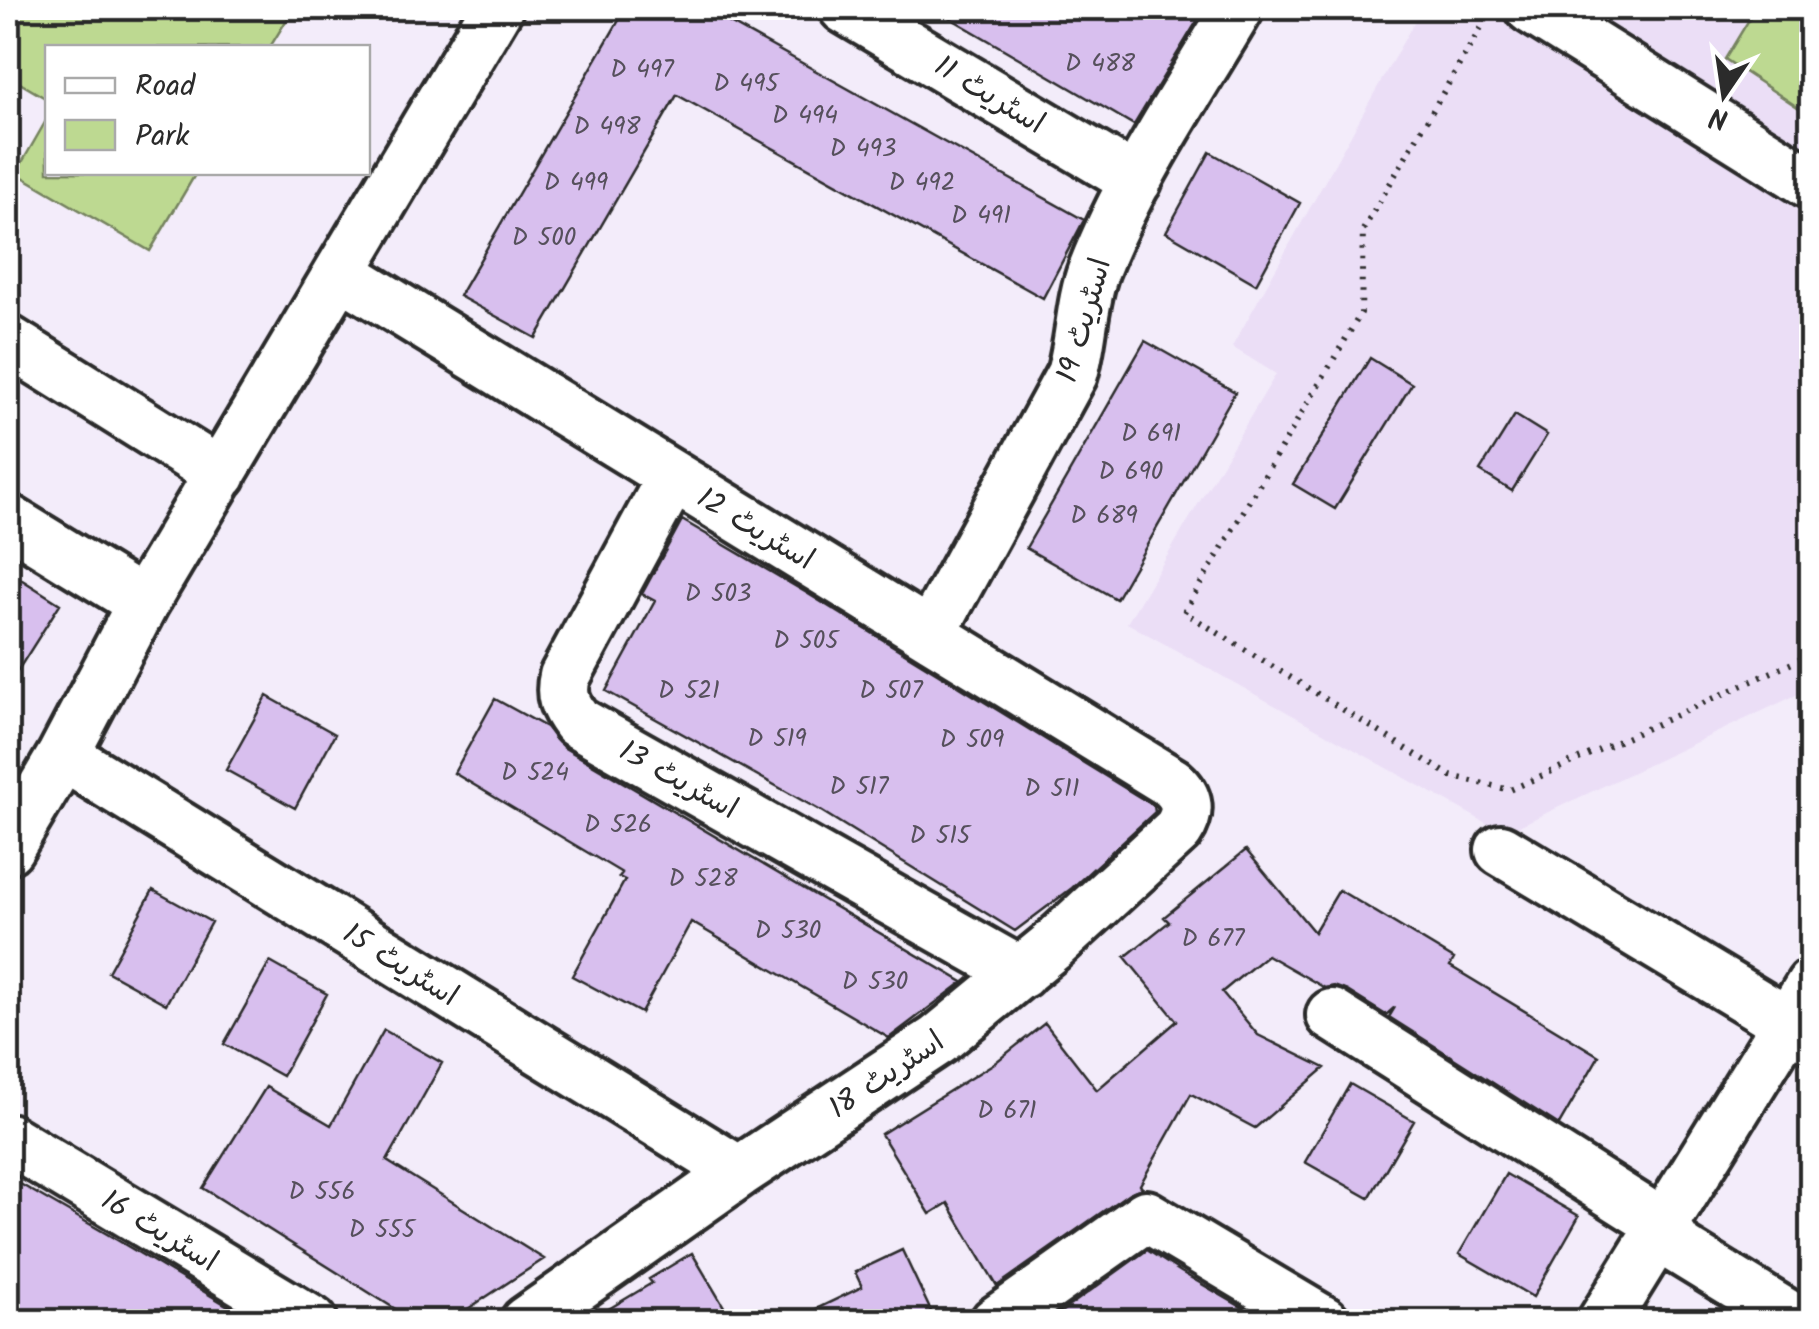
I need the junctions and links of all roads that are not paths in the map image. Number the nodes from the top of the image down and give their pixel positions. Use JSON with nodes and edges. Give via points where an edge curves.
{"nodes":[{"id":1,"x":497,"y":8,"type":"edge"},
{"id":2,"x":845,"y":8,"type":"edge"},
{"id":3,"x":1238,"y":8,"type":"edge"},
{"id":4,"x":1531,"y":8,"type":"edge"},
{"id":5,"x":1136,"y":180,"type":"junction"},
{"id":6,"x":1812,"y":184,"type":"edge"},
{"id":7,"x":340,"y":272,"type":"junction"},
{"id":8,"x":8,"y":341,"type":"edge"},
{"id":9,"x":221,"y":474,"type":"junction"},
{"id":10,"x":672,"y":478,"type":"junction"},
{"id":11,"x":8,"y":520,"type":"edge"},
{"id":12,"x":144,"y":603,"type":"junction"},
{"id":13,"x":930,"y":634,"type":"junction"},
{"id":14,"x":63,"y":755,"type":"junction"},
{"id":15,"x":1172,"y":782,"type":"joint"},
{"id":16,"x":8,"y":848,"type":"edge"},
{"id":17,"x":1501,"y":850,"type":"dead end"},
{"id":18,"x":1022,"y":973,"type":"junction"},
{"id":19,"x":1332,"y":1014,"type":"dead end"},
{"id":20,"x":1806,"y":1020,"type":"edge"},
{"id":21,"x":8,"y":1139,"type":"edge"},
{"id":22,"x":739,"y":1172,"type":"junction"},
{"id":23,"x":1671,"y":1237,"type":"junction"},
{"id":24,"x":312,"y":1322,"type":"edge"},
{"id":25,"x":526,"y":1322,"type":"edge"},
{"id":26,"x":996,"y":1322,"type":"edge"},
{"id":27,"x":1324,"y":1322,"type":"edge"},
{"id":28,"x":1602,"y":1322,"type":"edge"},
{"id":29,"x":1633,"y":1322,"type":"edge"},
{"id":30,"x":1798,"y":1322,"type":"edge"}],
"edges":[{"from":1,"to":7,"type":"street"},
{"from":2,"to":5,"type":"street","name":"اسٹریٹ 11"},
{"from":3,"to":5,"type":"street","name":"اسٹریٹ 19"},
{"from":4,"to":6,"type":"street"},
{"from":5,"to":13,"type":"street","name":"اسٹریٹ 19","via":[[1092,274],[1072,374]]},
{"from":7,"to":9,"type":"street"},
{"from":7,"to":10,"type":"street","name":"اسٹریٹ 12"},
{"from":8,"to":9,"type":"street"},
{"from":9,"to":12,"type":"street"},
{"from":10,"to":13,"type":"street","name":"اسٹریٹ 12"},
{"from":10,"to":18,"type":"street","name":"اسٹریٹ 13","via":[[565,676],[569,712]]},
{"from":11,"to":12,"type":"street"},
{"from":12,"to":14,"type":"street"},
{"from":13,"to":15,"type":"street","name":"اسٹریٹ 12"},
{"from":14,"to":16,"type":"street"},
{"from":14,"to":22,"type":"street","name":"اسٹریٹ 15"},
{"from":15,"to":18,"type":"street","name":"اسٹریٹ 18","via":[[1186,800],[1178,830]]},
{"from":17,"to":20,"type":"street"},
{"from":18,"to":22,"type":"street","name":"اسٹریٹ 18","via":[[938,1040]]},
{"from":19,"to":23,"type":"street"},
{"from":20,"to":23,"type":"street"},
{"from":21,"to":24,"type":"street","name":"اسٹریٹ 16"},
{"from":22,"to":25,"type":"street","name":"اسٹریٹ 18"},
{"from":23,"to":28,"type":"street"},
{"from":23,"to":29,"type":"street"},
{"from":23,"to":30,"type":"street"},
{"from":26,"to":27,"type":"street","via":[[1146,1216]]}]}
